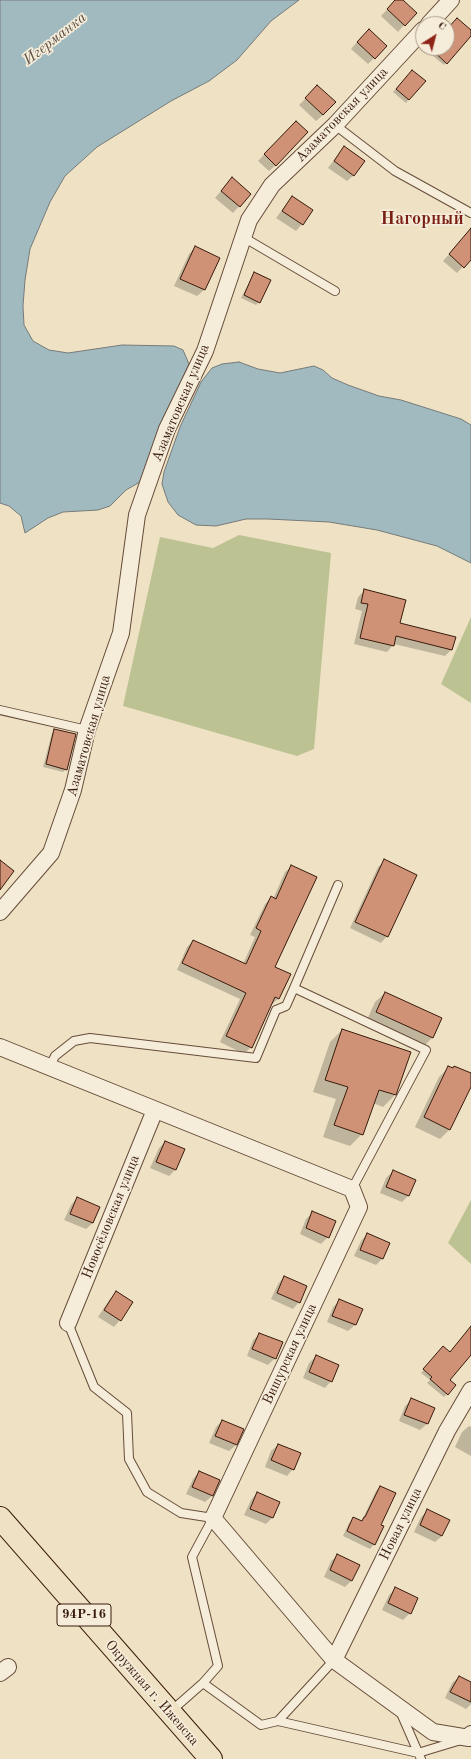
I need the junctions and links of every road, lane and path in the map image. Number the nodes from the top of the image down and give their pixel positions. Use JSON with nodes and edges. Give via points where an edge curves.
{"nodes":[{"id":1,"x":451,"y":0,"type":"edge"},
{"id":2,"x":436,"y":16,"type":"edge"},
{"id":3,"x":415,"y":39,"type":"edge"},
{"id":4,"x":335,"y":125,"type":"junction"},
{"id":5,"x":471,"y":213,"type":"edge"},
{"id":6,"x":244,"y":237,"type":"junction"},
{"id":7,"x":335,"y":291,"type":"dead end"},
{"id":8,"x":0,"y":710,"type":"edge"},
{"id":9,"x":87,"y":730,"type":"junction"},
{"id":10,"x":338,"y":885,"type":"dead end"},
{"id":11,"x":0,"y":912,"type":"edge"},
{"id":12,"x":294,"y":988,"type":"junction"},
{"id":13,"x":0,"y":1047,"type":"edge"},
{"id":14,"x":49,"y":1068,"type":"junction"},
{"id":15,"x":155,"y":1110,"type":"junction"},
{"id":16,"x":352,"y":1189,"type":"junction"},
{"id":17,"x":68,"y":1323,"type":"joint"},
{"id":18,"x":471,"y":1390,"type":"edge"},
{"id":19,"x":0,"y":1518,"type":"edge"},
{"id":20,"x":213,"y":1518,"type":"junction"},
{"id":21,"x":334,"y":1660,"type":"junction"},
{"id":22,"x":203,"y":1683,"type":"junction"},
{"id":23,"x":398,"y":1708,"type":"junction"},
{"id":24,"x":169,"y":1712,"type":"junction"},
{"id":25,"x":278,"y":1721,"type":"junction"},
{"id":26,"x":470,"y":1736,"type":"edge"},
{"id":27,"x":419,"y":1756,"type":"edge"},
{"id":28,"x":211,"y":1759,"type":"edge"}],
"edges":[{"from":1,"to":2,"type":"street"},
{"from":3,"to":4,"type":"street","name":"Азаматовская улица"},
{"from":4,"to":5,"type":"lane","via":[[395,171]]},
{"from":4,"to":6,"type":"street","name":"Азаматовская улица","via":[[272,185],[249,220]]},
{"from":6,"to":7,"type":"lane"},
{"from":6,"to":9,"type":"street","name":"Азаматовская улица","via":[[205,351],[167,429],[137,515],[121,633]]},
{"from":8,"to":9,"type":"lane"},
{"from":9,"to":11,"type":"street","name":"Азаматовская улица","via":[[74,790],[51,853]]},
{"from":10,"to":12,"type":"lane"},
{"from":12,"to":14,"type":"lane","via":[[286,1006],[276,1010],[256,1058],[90,1038],[74,1041],[55,1056]]},
{"from":12,"to":16,"type":"lane","via":[[426,1050]]},
{"from":13,"to":14,"type":"street"},
{"from":14,"to":15,"type":"street"},
{"from":15,"to":16,"type":"street"},
{"from":15,"to":17,"type":"street","name":"Новосёловская улица"},
{"from":16,"to":20,"type":"street","name":"Вишурская улица","via":[[360,1207]]},
{"from":17,"to":20,"type":"lane","via":[[94,1387],[126,1413],[129,1459],[147,1492],[181,1513]]},
{"from":18,"to":21,"type":"street","name":"Новая улица","via":[[447,1431]]},
{"from":19,"to":24,"type":"main road","name":"Окружная г. Ижевска","number":"94Р-16"},
{"from":20,"to":21,"type":"street"},
{"from":20,"to":22,"type":"lane","via":[[192,1557],[218,1666]]},
{"from":21,"to":23,"type":"street"},
{"from":21,"to":25,"type":"lane"},
{"from":22,"to":24,"type":"lane"},
{"from":22,"to":25,"type":"lane","via":[[261,1725]]},
{"from":23,"to":26,"type":"street","via":[[433,1732]]},
{"from":23,"to":27,"type":"lane"},
{"from":24,"to":28,"type":"main road","name":"Окружная г. Ижевска","number":"94Р-16"},
{"from":25,"to":27,"type":"lane"},
{"from":26,"to":27,"type":"lane"}]}
